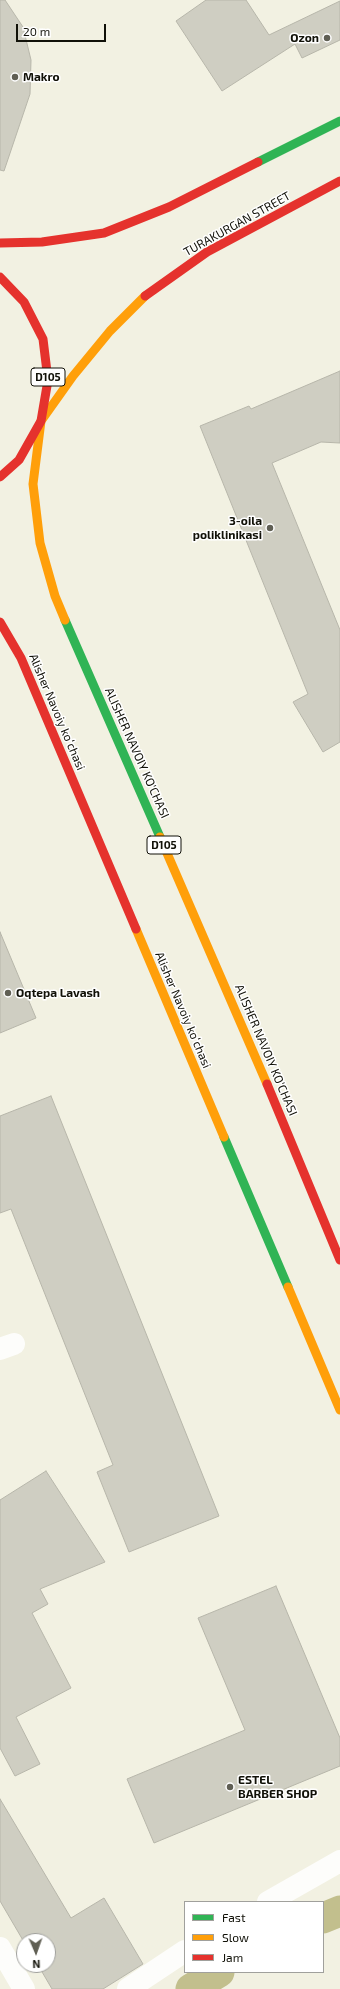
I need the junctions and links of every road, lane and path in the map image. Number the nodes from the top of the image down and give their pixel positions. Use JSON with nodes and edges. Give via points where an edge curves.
{"nodes":[{"id":1,"x":340,"y":121,"type":"edge"},
{"id":2,"x":340,"y":181,"type":"edge"},
{"id":3,"x":0,"y":243,"type":"edge"},
{"id":4,"x":0,"y":277,"type":"edge"},
{"id":5,"x":41,"y":421,"type":"junction"},
{"id":6,"x":0,"y":477,"type":"edge"},
{"id":7,"x":0,"y":622,"type":"edge"},
{"id":8,"x":340,"y":1260,"type":"edge"},
{"id":9,"x":340,"y":1410,"type":"edge"},
{"id":10,"x":340,"y":1861,"type":"edge"},
{"id":11,"x":270,"y":1901,"type":"edge"},
{"id":12,"x":0,"y":1948,"type":"edge"},
{"id":13,"x":184,"y":1952,"type":"edge"},
{"id":14,"x":24,"y":1989,"type":"edge"},
{"id":15,"x":128,"y":1989,"type":"edge"}],
"edges":[{"from":1,"to":3,"type":"main road","via":[[169,207],[104,233],[42,242]]},
{"from":2,"to":5,"type":"main road","name":"TURAKURGAN STREET","via":[[207,252],[148,293],[110,331]]},
{"from":4,"to":5,"type":"main road","number":"D105","via":[[24,302],[43,339],[48,380]]},
{"from":5,"to":6,"type":"main road","number":"D105","via":[[19,460]]},
{"from":5,"to":8,"type":"main road","name":"ALISHER NAVOIY KO'CHASI","number":"D105","via":[[33,484],[40,544],[55,596],[274,1099]]},
{"from":7,"to":9,"type":"main road","name":"Alisher Navoiy koʻchasi","via":[[21,658]]},
{"from":10,"to":11,"type":"street"},
{"from":12,"to":14,"type":"street"},
{"from":13,"to":15,"type":"street"}]}
